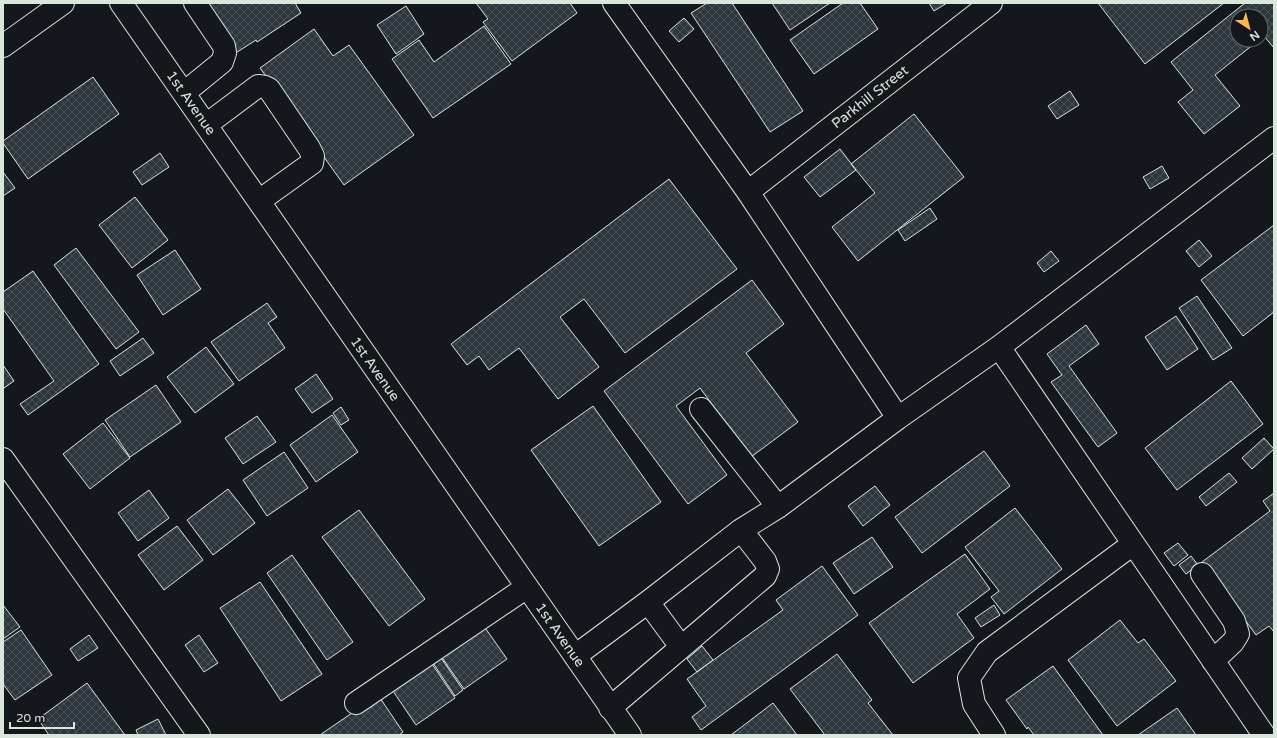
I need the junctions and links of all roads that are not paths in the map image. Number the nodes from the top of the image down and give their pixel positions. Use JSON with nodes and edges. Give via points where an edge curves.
{"nodes":[{"id":1,"x":63,"y":3,"type":"edge"},
{"id":2,"x":121,"y":3,"type":"edge"},
{"id":3,"x":195,"y":3,"type":"edge"},
{"id":4,"x":614,"y":3,"type":"edge"},
{"id":5,"x":991,"y":3,"type":"edge"},
{"id":6,"x":3,"y":46,"type":"edge"},
{"id":7,"x":184,"y":93,"type":"junction"},
{"id":8,"x":206,"y":125,"type":"junction"},
{"id":9,"x":1274,"y":138,"type":"edge"},
{"id":10,"x":748,"y":192,"type":"junction"},
{"id":11,"x":259,"y":201,"type":"junction"},
{"id":12,"x":998,"y":347,"type":"junction"},
{"id":13,"x":701,"y":408,"type":"dead end"},
{"id":14,"x":898,"y":418,"type":"junction"},
{"id":15,"x":3,"y":459,"type":"edge"},
{"id":16,"x":778,"y":507,"type":"junction"},
{"id":17,"x":741,"y":530,"type":"junction"},
{"id":18,"x":1134,"y":544,"type":"junction"},
{"id":19,"x":1202,"y":574,"type":"dead end"},
{"id":20,"x":527,"y":587,"type":"junction"},
{"id":21,"x":648,"y":602,"type":"junction"},
{"id":22,"x":682,"y":647,"type":"junction"},
{"id":23,"x":575,"y":656,"type":"junction"},
{"id":24,"x":1213,"y":661,"type":"junction"},
{"id":25,"x":356,"y":703,"type":"dead end"},
{"id":26,"x":610,"y":708,"type":"junction"},
{"id":27,"x":198,"y":735,"type":"edge"},
{"id":28,"x":630,"y":735,"type":"edge"},
{"id":29,"x":994,"y":735,"type":"edge"},
{"id":30,"x":1264,"y":735,"type":"edge"}],
"edges":[{"from":1,"to":6,"type":"street"},
{"from":2,"to":7,"type":"street","name":"1st Avenue"},
{"from":3,"to":7,"type":"street","via":[[224,46],[225,53],[222,62]]},
{"from":4,"to":10,"type":"street"},
{"from":5,"to":10,"type":"street","name":"Parkhill Street"},
{"from":7,"to":8,"type":"street","name":"1st Avenue"},
{"from":8,"to":11,"type":"street","name":"1st Avenue"},
{"from":8,"to":11,"type":"street","via":[[258,86],[269,89],[313,156],[312,163]]},
{"from":9,"to":12,"type":"street"},
{"from":10,"to":14,"type":"street"},
{"from":11,"to":20,"type":"street","name":"1st Avenue"},
{"from":12,"to":14,"type":"street"},
{"from":12,"to":18,"type":"street"},
{"from":13,"to":16,"type":"street"},
{"from":14,"to":16,"type":"street"},
{"from":15,"to":27,"type":"street"},
{"from":16,"to":17,"type":"street"},
{"from":17,"to":21,"type":"street"},
{"from":17,"to":22,"type":"street","via":[[765,561],[768,569],[765,576]]},
{"from":18,"to":24,"type":"street"},
{"from":18,"to":29,"type":"street","via":[[987,652],[969,678],[974,704]]},
{"from":19,"to":24,"type":"street","via":[[1234,621],[1238,634]]},
{"from":20,"to":23,"type":"street","name":"1st Avenue"},
{"from":20,"to":25,"type":"street"},
{"from":21,"to":22,"type":"street"},
{"from":21,"to":23,"type":"street"},
{"from":22,"to":26,"type":"street"},
{"from":23,"to":26,"type":"street","name":"1st Avenue"},
{"from":24,"to":30,"type":"street"},
{"from":26,"to":28,"type":"street","name":"1st Avenue"}]}
